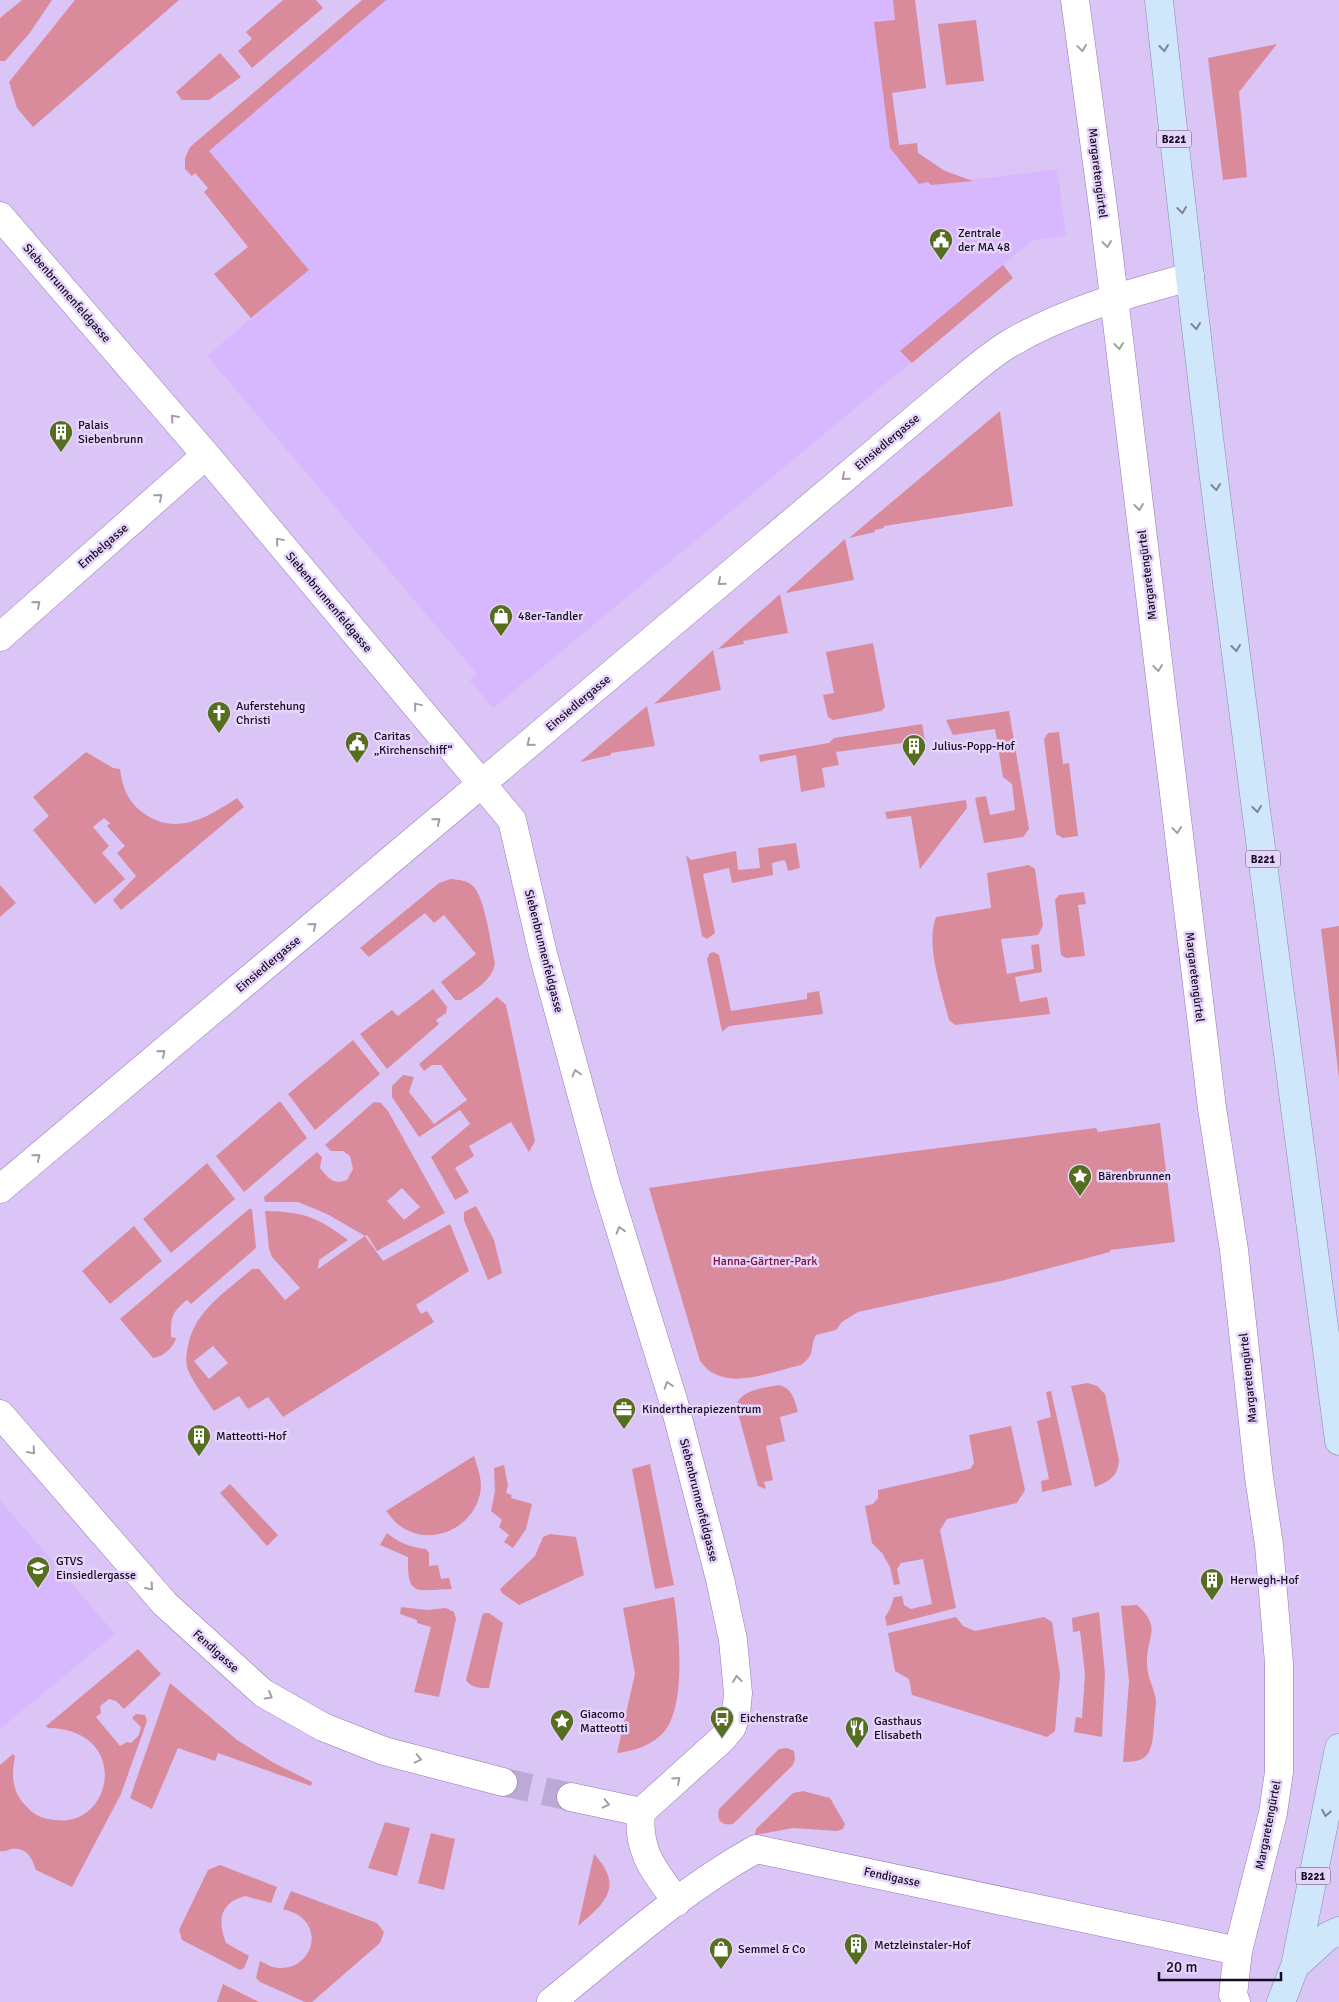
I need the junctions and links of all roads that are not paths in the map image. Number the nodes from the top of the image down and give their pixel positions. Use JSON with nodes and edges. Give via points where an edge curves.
{"nodes":[{"id":1,"x":1075,"y":0,"type":"edge"},
{"id":2,"x":1159,"y":0,"type":"edge"},
{"id":3,"x":0,"y":216,"type":"edge"},
{"id":4,"x":1190,"y":277,"type":"junction"},
{"id":5,"x":1114,"y":297,"type":"junction"},
{"id":6,"x":206,"y":455,"type":"junction"},
{"id":7,"x":0,"y":636,"type":"edge"},
{"id":8,"x":482,"y":783,"type":"junction"},
{"id":9,"x":0,"y":1189,"type":"edge"},
{"id":10,"x":0,"y":1414,"type":"edge"},
{"id":11,"x":1339,"y":1441,"type":"edge"},
{"id":12,"x":1339,"y":1748,"type":"edge"},
{"id":13,"x":503,"y":1782,"type":"tunnel mouth"},
{"id":14,"x":571,"y":1796,"type":"tunnel mouth"},
{"id":15,"x":641,"y":1812,"type":"junction"},
{"id":16,"x":677,"y":1902,"type":"junction"},
{"id":17,"x":1339,"y":1931,"type":"edge"},
{"id":18,"x":1238,"y":1951,"type":"junction"},
{"id":19,"x":1295,"y":1966,"type":"junction"},
{"id":20,"x":551,"y":2002,"type":"edge"},
{"id":21,"x":1236,"y":2002,"type":"edge"},
{"id":22,"x":1281,"y":2002,"type":"edge"}],
"edges":[{"from":1,"to":5,"type":"street","name":"Margaretengürtel","one_way":true},
{"from":2,"to":4,"type":"main road","number":"B221","one_way":true},
{"from":6,"to":3,"type":"street","name":"Siebenbrunnenfeldgasse","one_way":true},
{"from":4,"to":5,"type":"street","name":"Einsiedlergasse"},
{"from":4,"to":11,"type":"main road","number":"B221","one_way":true},
{"from":5,"to":8,"type":"street","name":"Einsiedlergasse","one_way":true,"via":[[1079,310],[1006,346]]},
{"from":5,"to":18,"type":"street","name":"Margaretengürtel","one_way":true,"via":[[1212,1108],[1234,1250],[1269,1545],[1279,1663],[1278,1780]]},
{"from":7,"to":6,"type":"street","name":"Embelgasse","one_way":true},
{"from":8,"to":6,"type":"street","name":"Siebenbrunnenfeldgasse","one_way":true},
{"from":9,"to":8,"type":"street","name":"Einsiedlergasse","one_way":true},
{"from":15,"to":8,"type":"street","name":"Siebenbrunnenfeldgasse","one_way":true,"via":[[732,1727],[738,1694],[733,1640],[674,1403],[606,1184],[543,954],[512,820]]},
{"from":10,"to":13,"type":"street","name":"Fendigasse","one_way":true,"via":[[164,1604],[263,1693],[323,1728],[384,1751]]},
{"from":12,"to":19,"type":"main road","number":"B221","one_way":true},
{"from":14,"to":15,"type":"street","one_way":true},
{"from":15,"to":16,"type":"street","via":[[641,1843]]},
{"from":16,"to":18,"type":"street","name":"Fendigasse","via":[[725,1866],[756,1849]]},
{"from":16,"to":20,"type":"street"},
{"from":17,"to":19,"type":"main road","via":[[1328,1936]]},
{"from":18,"to":21,"type":"street","via":[[1233,1995]]},
{"from":19,"to":22,"type":"main road","number":"B221"}]}
